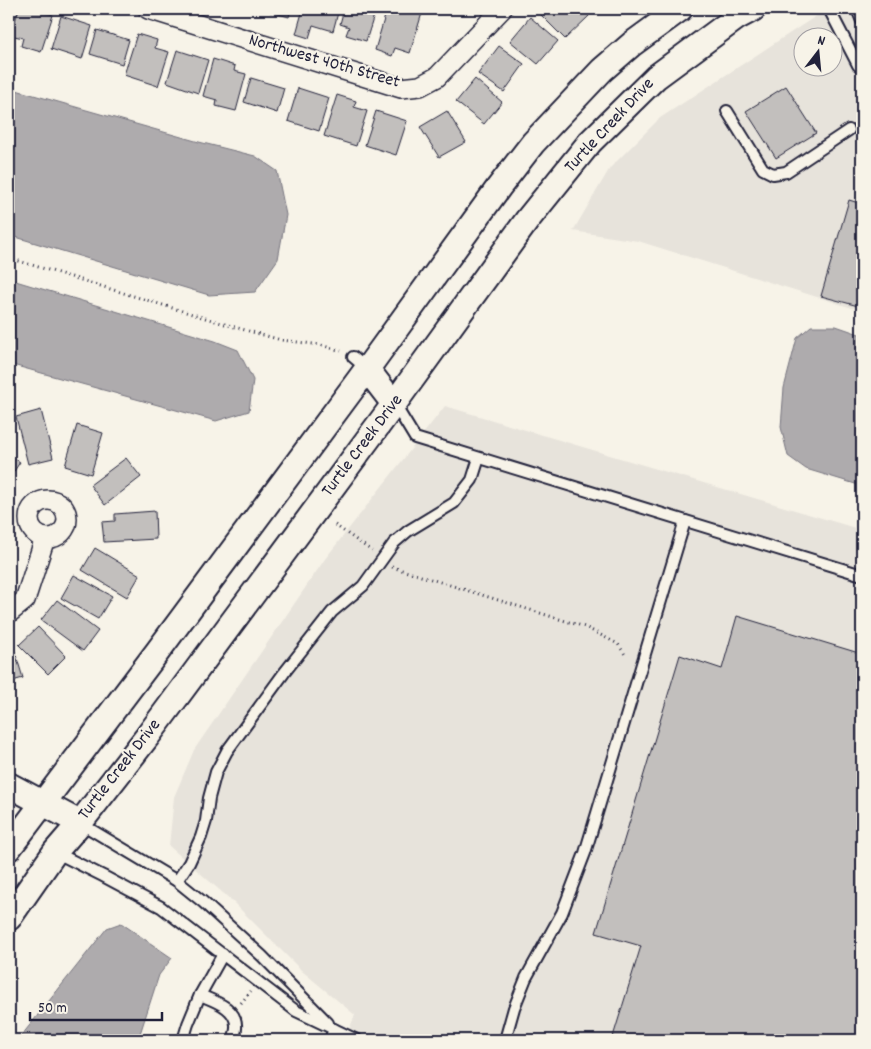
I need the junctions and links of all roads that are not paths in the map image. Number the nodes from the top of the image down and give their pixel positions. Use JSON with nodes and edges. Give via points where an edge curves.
{"nodes":[{"id":1,"x":502,"y":9,"type":"edge"},
{"id":2,"x":680,"y":9,"type":"edge"},
{"id":3,"x":753,"y":9,"type":"edge"},
{"id":4,"x":829,"y":9,"type":"edge"},
{"id":5,"x":859,"y":9,"type":"edge"},
{"id":6,"x":158,"y":10,"type":"edge"},
{"id":7,"x":862,"y":21,"type":"edge"},
{"id":8,"x":862,"y":68,"type":"edge"},
{"id":9,"x":727,"y":111,"type":"dead end"},
{"id":10,"x":850,"y":130,"type":"dead end"},
{"id":11,"x":360,"y":363,"type":"junction"},
{"id":12,"x":394,"y":404,"type":"junction"},
{"id":13,"x":480,"y":458,"type":"junction"},
{"id":14,"x":685,"y":521,"type":"junction"},
{"id":15,"x":45,"y":538,"type":"dead end"},
{"id":16,"x":862,"y":575,"type":"edge"},
{"id":17,"x":9,"y":613,"type":"edge"},
{"id":18,"x":9,"y":785,"type":"edge"},
{"id":19,"x":44,"y":803,"type":"junction"},
{"id":20,"x":80,"y":823,"type":"junction"},
{"id":21,"x":12,"y":838,"type":"edge"},
{"id":22,"x":55,"y":852,"type":"junction"},
{"id":23,"x":177,"y":881,"type":"junction"},
{"id":24,"x":9,"y":918,"type":"edge"},
{"id":25,"x":223,"y":954,"type":"junction"},
{"id":26,"x":200,"y":995,"type":"junction"},
{"id":27,"x":334,"y":1029,"type":"junction"},
{"id":28,"x":183,"y":1040,"type":"edge"},
{"id":29,"x":233,"y":1040,"type":"edge"},
{"id":30,"x":330,"y":1040,"type":"edge"},
{"id":31,"x":357,"y":1040,"type":"edge"},
{"id":32,"x":505,"y":1040,"type":"edge"}],
"edges":[{"from":1,"to":6,"type":"street","name":"Northwest 40th Street","via":[[437,77],[420,86],[401,88]]},
{"from":2,"to":11,"type":"street","via":[[602,70],[533,143]]},
{"from":3,"to":12,"type":"street","name":"Turtle Creek Drive","via":[[656,77],[590,142],[528,219]]},
{"from":4,"to":8,"type":"lane"},
{"from":5,"to":7,"type":"lane"},
{"from":9,"to":10,"type":"lane","via":[[763,169],[773,174],[786,172]]},
{"from":11,"to":12,"type":"street"},
{"from":11,"to":19,"type":"street","via":[[158,652]]},
{"from":12,"to":13,"type":"lane","via":[[416,438]]},
{"from":12,"to":20,"type":"street","name":"Turtle Creek Drive"},
{"from":13,"to":14,"type":"lane"},
{"from":13,"to":23,"type":"lane","via":[[472,480],[454,503],[394,543],[363,586],[332,612],[227,752],[216,772],[201,837]]},
{"from":14,"to":16,"type":"lane"},
{"from":14,"to":32,"type":"lane","via":[[585,853],[562,913],[526,978]]},
{"from":15,"to":17,"type":"street","via":[[25,600]]},
{"from":18,"to":19,"type":"street"},
{"from":19,"to":20,"type":"street"},
{"from":19,"to":21,"type":"street"},
{"from":20,"to":22,"type":"street","name":"Turtle Creek Drive"},
{"from":20,"to":23,"type":"lane"},
{"from":21,"to":22,"type":"street"},
{"from":22,"to":24,"type":"street","name":"Turtle Creek Drive"},
{"from":22,"to":25,"type":"lane","via":[[161,907]]},
{"from":23,"to":27,"type":"lane","via":[[256,950]]},
{"from":25,"to":26,"type":"lane"},
{"from":25,"to":27,"type":"lane","via":[[296,1011]]},
{"from":26,"to":28,"type":"lane"},
{"from":26,"to":29,"type":"lane","via":[[227,1007],[232,1013],[237,1028]]},
{"from":27,"to":30,"type":"lane"},
{"from":27,"to":31,"type":"lane"}]}
